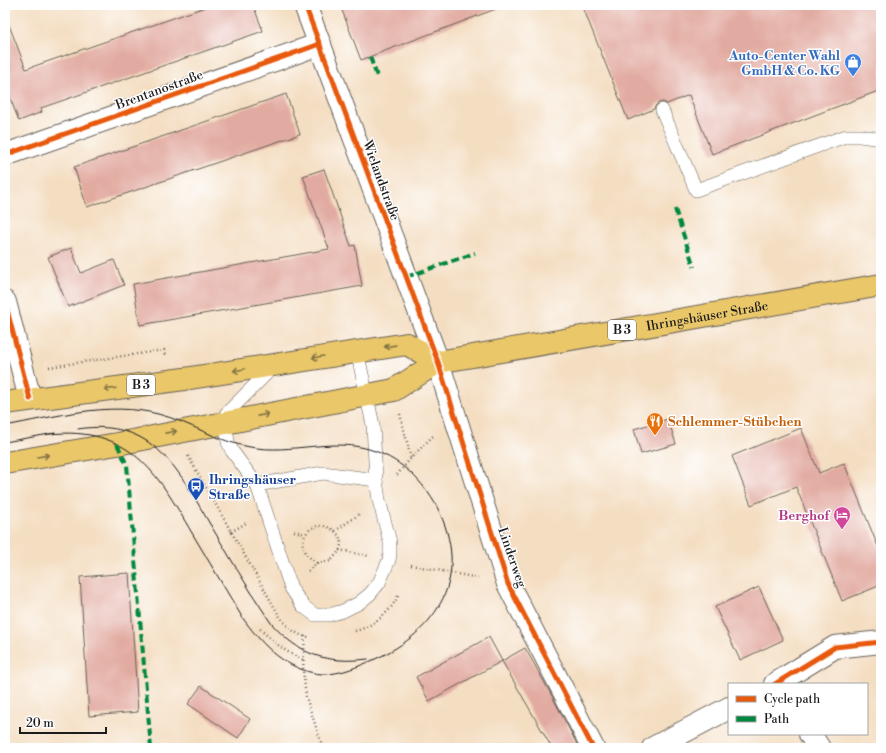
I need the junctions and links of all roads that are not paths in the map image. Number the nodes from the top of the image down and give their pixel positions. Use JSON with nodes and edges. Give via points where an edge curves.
{"nodes":[{"id":1,"x":305,"y":5,"type":"edge"},
{"id":2,"x":320,"y":44,"type":"junction"},
{"id":3,"x":662,"y":110,"type":"dead end"},
{"id":4,"x":881,"y":140,"type":"edge"},
{"id":5,"x":5,"y":155,"type":"edge"},
{"id":6,"x":881,"y":285,"type":"edge"},
{"id":7,"x":5,"y":302,"type":"edge"},
{"id":8,"x":357,"y":351,"type":"junction"},
{"id":9,"x":438,"y":362,"type":"junction"},
{"id":10,"x":277,"y":364,"type":"junction"},
{"id":11,"x":367,"y":394,"type":"junction"},
{"id":12,"x":30,"y":399,"type":"junction"},
{"id":13,"x":5,"y":403,"type":"edge"},
{"id":14,"x":225,"y":422,"type":"junction"},
{"id":15,"x":5,"y":462,"type":"edge"},
{"id":16,"x":376,"y":480,"type":"junction"},
{"id":17,"x":257,"y":485,"type":"junction"},
{"id":18,"x":881,"y":642,"type":"edge"},
{"id":19,"x":778,"y":683,"type":"edge"},
{"id":20,"x":728,"y":709,"type":"edge"},
{"id":21,"x":811,"y":735,"type":"edge"},
{"id":22,"x":593,"y":748,"type":"edge"},
{"id":23,"x":653,"y":748,"type":"edge"},
{"id":24,"x":818,"y":748,"type":"edge"}],
"edges":[{"from":1,"to":2,"type":"street","name":"Wielandstraße"},
{"from":2,"to":5,"type":"street","name":"Brentanostraße"},
{"from":2,"to":9,"type":"street","name":"Wielandstraße"},
{"from":3,"to":4,"type":"lane","via":[[696,190],[846,136]]},
{"from":6,"to":9,"type":"main road","name":"Ihringshäuser Straße","number":"B 3"},
{"from":7,"to":12,"type":"street"},
{"from":9,"to":8,"type":"main road","number":"B 3","one_way":true,"via":[[407,344]]},
{"from":8,"to":10,"type":"main road","number":"B 3","one_way":true},
{"from":8,"to":11,"type":"lane"},
{"from":9,"to":11,"type":"main road","name":"Ihringshäuser Straße","number":"B 3","via":[[394,390]]},
{"from":9,"to":22,"type":"street","name":"Linderweg","via":[[508,584]]},
{"from":10,"to":12,"type":"main road","number":"B 3","one_way":true},
{"from":10,"to":14,"type":"lane","via":[[226,414]]},
{"from":14,"to":11,"type":"main road","name":"Ihringshäuser Straße","number":"B 3","one_way":true},
{"from":11,"to":16,"type":"lane","via":[[373,425]]},
{"from":12,"to":13,"type":"main road","number":"B 3"},
{"from":15,"to":14,"type":"main road","name":"Ihringshäuser Straße","number":"B 3","one_way":true,"via":[[117,444]]},
{"from":14,"to":17,"type":"lane","via":[[232,451]]},
{"from":16,"to":17,"type":"lane","via":[[323,473]]},
{"from":16,"to":17,"type":"lane","via":[[390,542],[389,560],[379,583],[370,594],[344,612],[329,615],[315,615],[303,606],[292,588]]},
{"from":18,"to":19,"type":"street","via":[[835,647]]},
{"from":20,"to":23,"type":"street"},
{"from":21,"to":24,"type":"street"}]}
